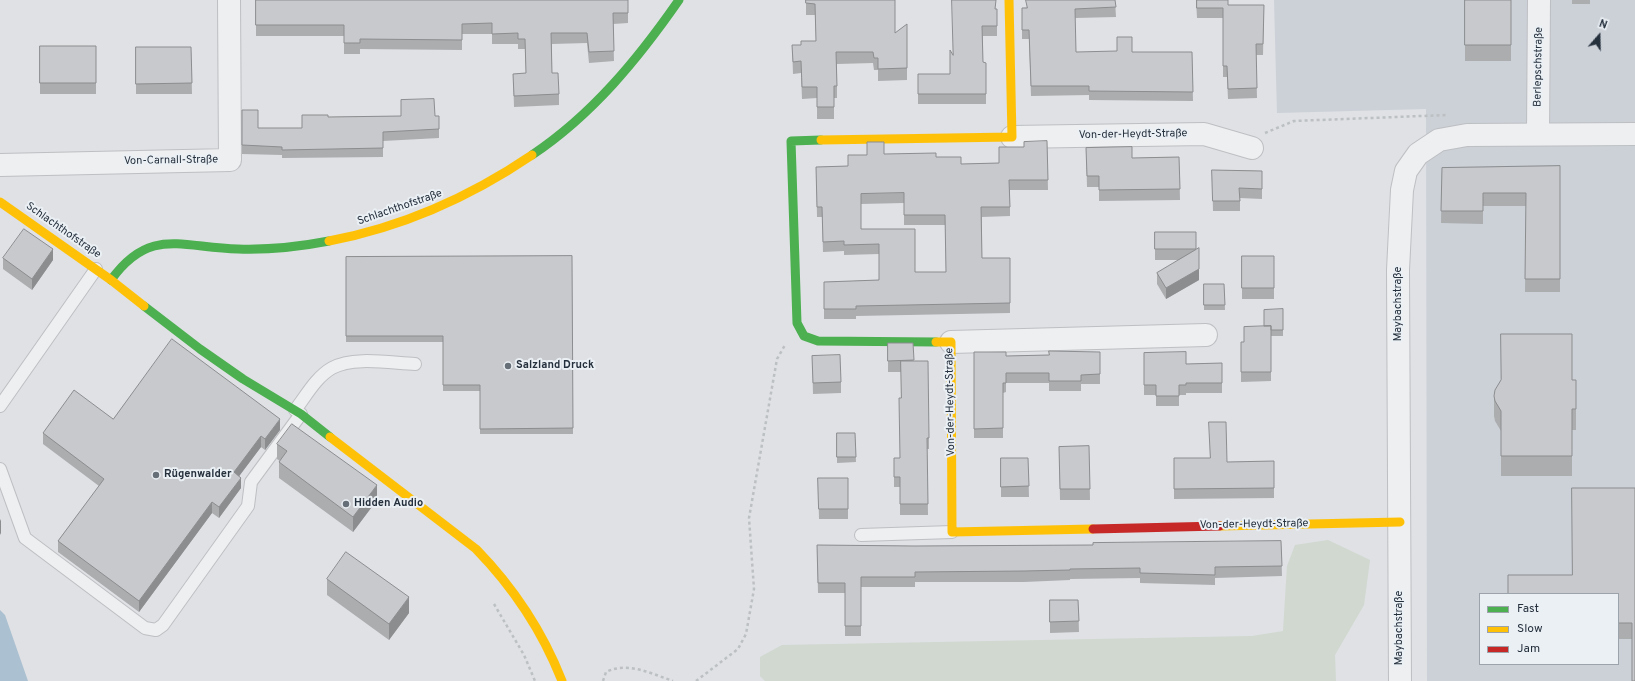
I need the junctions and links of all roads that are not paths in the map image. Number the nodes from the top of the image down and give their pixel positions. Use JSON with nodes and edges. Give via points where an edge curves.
{"nodes":[{"id":1,"x":229,"y":0,"type":"edge"},
{"id":2,"x":679,"y":0,"type":"edge"},
{"id":3,"x":1009,"y":0,"type":"edge"},
{"id":4,"x":1539,"y":0,"type":"edge"},
{"id":5,"x":1538,"y":133,"type":"junction"},
{"id":6,"x":1635,"y":134,"type":"edge"},
{"id":7,"x":1012,"y":137,"type":"junction"},
{"id":8,"x":1258,"y":141,"type":"road end"},
{"id":9,"x":0,"y":164,"type":"edge"},
{"id":10,"x":0,"y":202,"type":"edge"},
{"id":11,"x":96,"y":269,"type":"junction"},
{"id":12,"x":111,"y":280,"type":"junction"},
{"id":13,"x":1206,"y":335,"type":"dead end"},
{"id":14,"x":951,"y":342,"type":"junction"},
{"id":15,"x":415,"y":364,"type":"dead end"},
{"id":16,"x":0,"y":406,"type":"edge"},
{"id":17,"x":298,"y":412,"type":"junction"},
{"id":18,"x":0,"y":469,"type":"edge"},
{"id":19,"x":1400,"y":522,"type":"junction"},
{"id":20,"x":952,"y":532,"type":"junction"},
{"id":21,"x":861,"y":535,"type":"dead end"},
{"id":22,"x":562,"y":681,"type":"edge"},
{"id":23,"x":1400,"y":681,"type":"edge"}],
"edges":[{"from":1,"to":9,"type":"street","name":"Von-Carnall-Straße","via":[[230,160]]},
{"from":2,"to":12,"type":"street","name":"Schlachthofstraße","via":[[636,60],[584,114],[525,160],[465,196],[397,224],[329,241],[236,249],[157,244],[132,255]]},
{"from":3,"to":7,"type":"street"},
{"from":4,"to":5,"type":"street","name":"Berlepschstraße"},
{"from":5,"to":6,"type":"street","name":"Maybachstraße"},
{"from":5,"to":19,"type":"street","name":"Maybachstraße","via":[[1467,135],[1439,140],[1418,154],[1406,171],[1402,190],[1398,270]]},
{"from":7,"to":8,"type":"street","name":"Von-der-Heydt-Straße","via":[[1204,134]]},
{"from":7,"to":14,"type":"street","name":"Von-der-Heydt-Straße","via":[[791,140],[797,323],[804,336],[818,341]]},
{"from":10,"to":11,"type":"street","name":"Schlachthofstraße"},
{"from":11,"to":12,"type":"street","name":"Schlachthofstraße"},
{"from":11,"to":16,"type":"lane"},
{"from":12,"to":17,"type":"street","name":"Schlachthofstraße","via":[[200,349]]},
{"from":13,"to":14,"type":"street"},
{"from":14,"to":20,"type":"street","name":"Von-der-Heydt-Straße"},
{"from":15,"to":17,"type":"lane","via":[[357,362],[331,368],[319,379]]},
{"from":17,"to":18,"type":"lane","via":[[251,482],[248,506],[164,625],[156,630],[145,628],[25,538]]},
{"from":17,"to":22,"type":"street","name":"Schlachthofstraße","via":[[452,530],[493,566],[521,600],[534,621]]},
{"from":19,"to":20,"type":"street","name":"Von-der-Heydt-Straße"},
{"from":19,"to":23,"type":"street","name":"Maybachstraße"},
{"from":20,"to":21,"type":"lane"}]}
